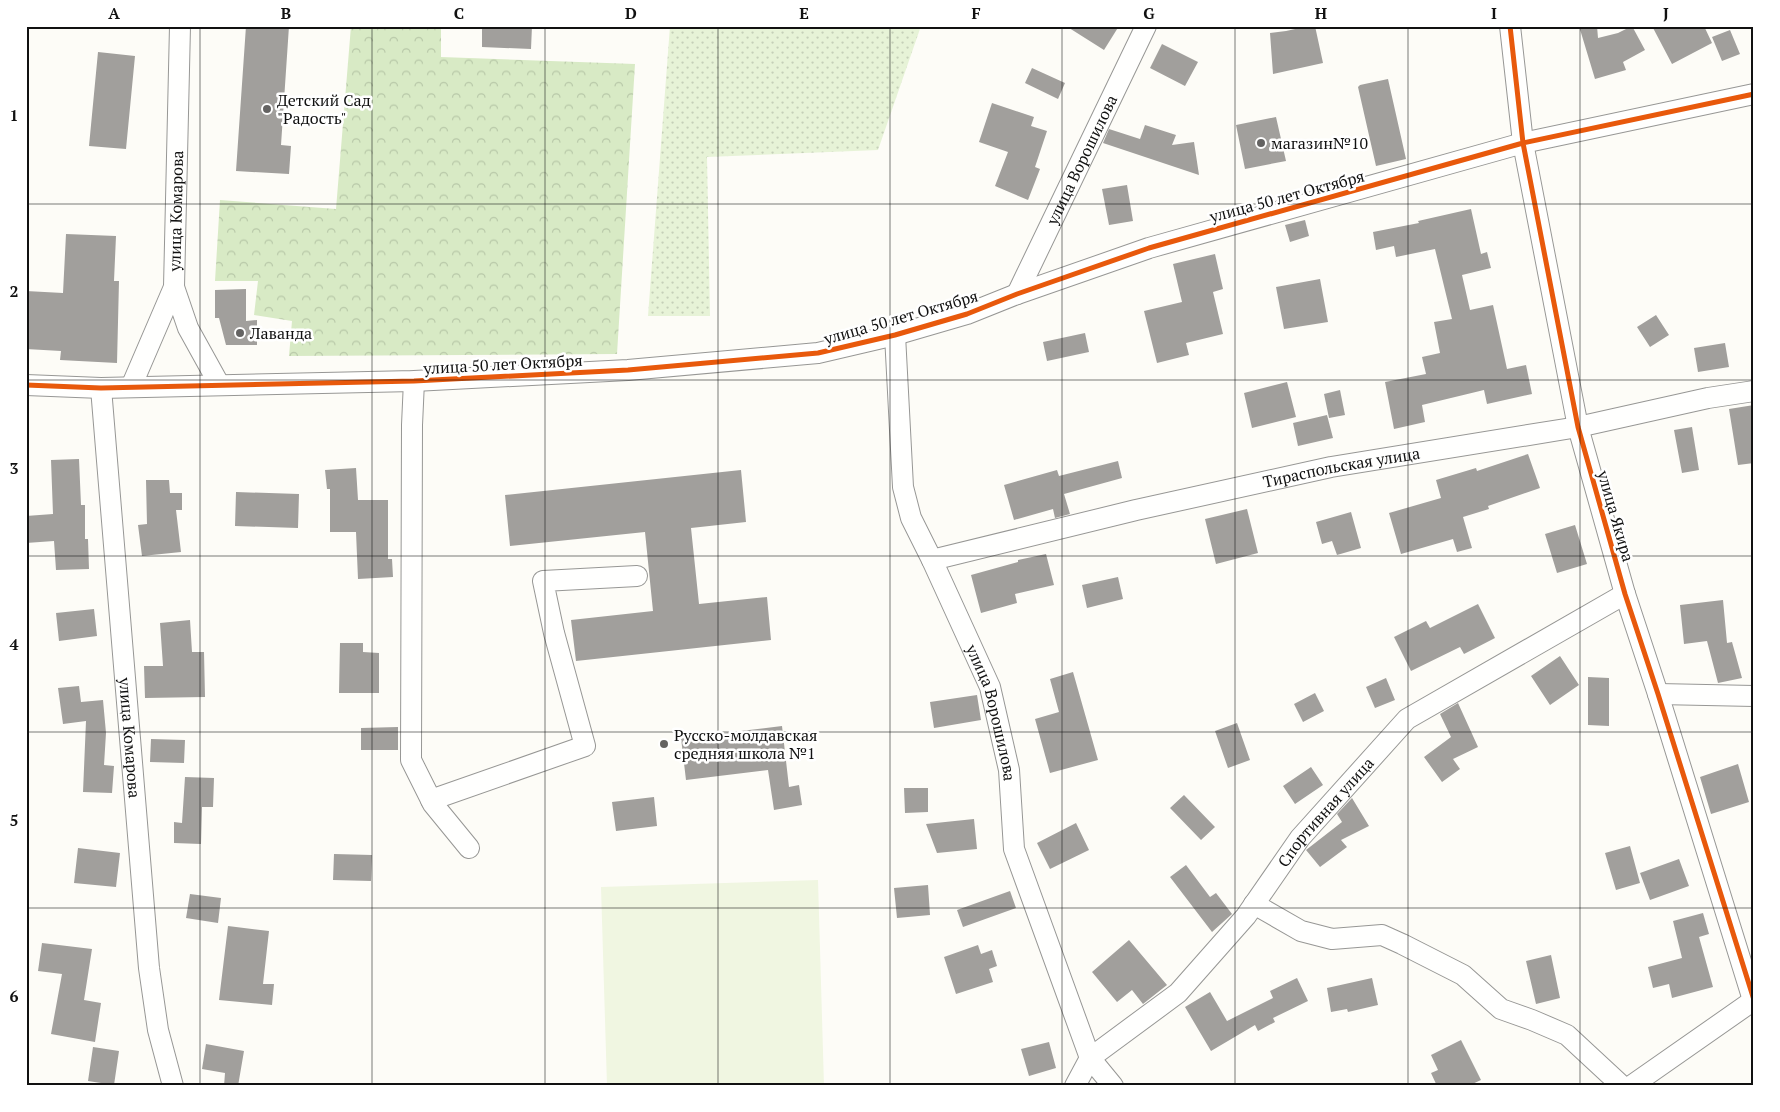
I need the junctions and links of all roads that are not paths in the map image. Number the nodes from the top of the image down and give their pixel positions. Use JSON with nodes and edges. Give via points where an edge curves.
{"nodes":[{"id":1,"x":180,"y":26,"type":"edge"},
{"id":2,"x":1146,"y":26,"type":"edge"},
{"id":3,"x":1510,"y":26,"type":"edge"},
{"id":4,"x":1754,"y":94,"type":"edge"},
{"id":5,"x":1523,"y":143,"type":"junction"},
{"id":6,"x":174,"y":287,"type":"junction"},
{"id":7,"x":1017,"y":294,"type":"junction"},
{"id":8,"x":894,"y":335,"type":"junction"},
{"id":9,"x":414,"y":381,"type":"junction"},
{"id":10,"x":219,"y":384,"type":"junction"},
{"id":11,"x":26,"y":385,"type":"edge"},
{"id":12,"x":131,"y":387,"type":"junction"},
{"id":13,"x":101,"y":388,"type":"junction"},
{"id":14,"x":1754,"y":391,"type":"edge"},
{"id":15,"x":1578,"y":427,"type":"junction"},
{"id":16,"x":932,"y":560,"type":"junction"},
{"id":17,"x":637,"y":576,"type":"dead end"},
{"id":18,"x":1625,"y":594,"type":"junction"},
{"id":19,"x":1658,"y":694,"type":"junction"},
{"id":20,"x":1754,"y":696,"type":"edge"},
{"id":21,"x":431,"y":800,"type":"junction"},
{"id":22,"x":469,"y":848,"type":"dead end"},
{"id":23,"x":1254,"y":904,"type":"junction"},
{"id":24,"x":1754,"y":1000,"type":"edge"},
{"id":25,"x":1090,"y":1058,"type":"junction"},
{"id":26,"x":173,"y":1086,"type":"edge"},
{"id":27,"x":1076,"y":1086,"type":"edge"},
{"id":28,"x":1113,"y":1086,"type":"edge"},
{"id":29,"x":1622,"y":1086,"type":"edge"},
{"id":30,"x":1631,"y":1086,"type":"edge"}],
"edges":[{"from":1,"to":6,"type":"street","name":"улица Комарова"},
{"from":2,"to":7,"type":"street","name":"улица Ворошилова"},
{"from":3,"to":5,"type":"street","name":"улица Якира"},
{"from":4,"to":5,"type":"street","name":"улица 50 лет Октября"},
{"from":5,"to":7,"type":"street","name":"улица 50 лет Октября","via":[[1148,248]]},
{"from":5,"to":15,"type":"street","name":"улица Якира"},
{"from":6,"to":10,"type":"street","via":[[188,328]]},
{"from":6,"to":12,"type":"street","name":"улица Комарова"},
{"from":7,"to":8,"type":"street","name":"улица 50 лет Октября","via":[[967,314]]},
{"from":8,"to":9,"type":"street","name":"улица 50 лет Октября","via":[[818,353],[628,370]]},
{"from":8,"to":16,"type":"street","name":"улица Ворошилова","via":[[903,487],[911,518]]},
{"from":9,"to":10,"type":"street","name":"улица 50 лет Октября"},
{"from":9,"to":21,"type":"street","via":[[412,760]]},
{"from":10,"to":12,"type":"street","name":"улица 50 лет Октября"},
{"from":11,"to":13,"type":"street","name":"улица 50 лет Октября"},
{"from":12,"to":13,"type":"street","name":"улица 50 лет Октября"},
{"from":13,"to":26,"type":"street","name":"улица Комарова","via":[[149,968],[158,1030]]},
{"from":14,"to":15,"type":"street","name":"Тираспольская улица"},
{"from":15,"to":16,"type":"street","name":"Тираспольская улица","via":[[1331,468],[1136,510]]},
{"from":15,"to":18,"type":"street","name":"улица Якира"},
{"from":16,"to":25,"type":"street","name":"улица Ворошилова","via":[[990,687],[1009,770],[1014,849]]},
{"from":17,"to":21,"type":"street","via":[[543,581],[585,746]]},
{"from":18,"to":19,"type":"street","name":"улица Якира"},
{"from":18,"to":23,"type":"street","name":"Спортивная улица","via":[[1407,719],[1300,838]]},
{"from":19,"to":20,"type":"street"},
{"from":19,"to":24,"type":"street","name":"улица Якира"},
{"from":21,"to":22,"type":"street"},
{"from":23,"to":25,"type":"street","name":"Спортивная улица","via":[[1178,993]]},
{"from":23,"to":29,"type":"street","via":[[1300,931],[1332,939],[1382,935],[1402,944],[1463,975],[1501,1009],[1567,1035]]},
{"from":24,"to":30,"type":"street"},
{"from":25,"to":27,"type":"street","name":"Спортивная улица"},
{"from":25,"to":28,"type":"street","name":"улица Ворошилова"}]}
